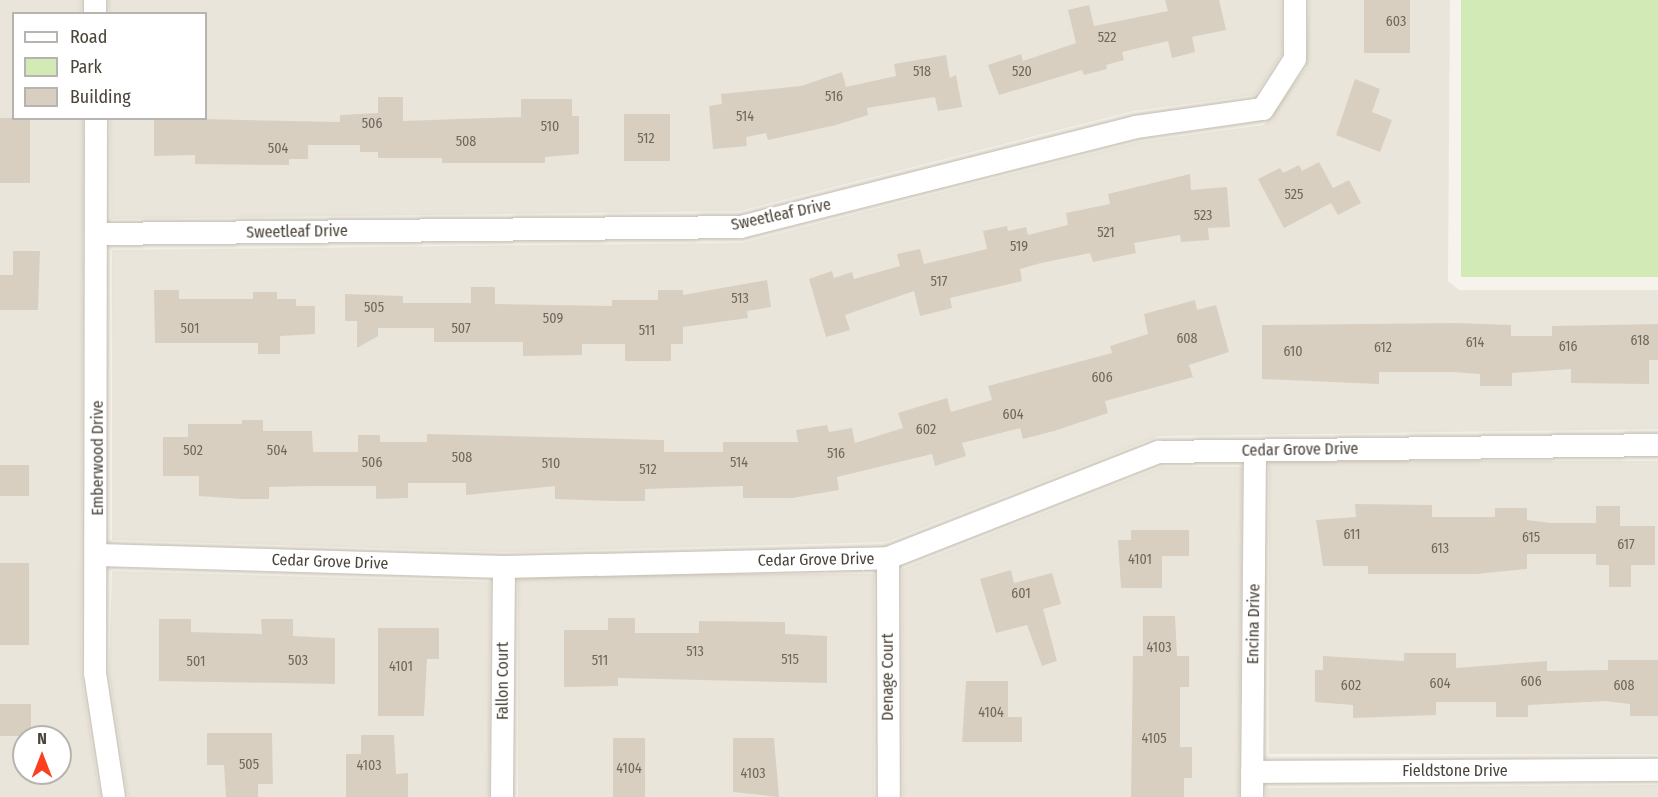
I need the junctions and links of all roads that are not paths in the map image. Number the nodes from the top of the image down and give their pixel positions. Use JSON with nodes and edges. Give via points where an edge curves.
{"nodes":[{"id":1,"x":1295,"y":0,"type":"edge"},
{"id":2,"x":96,"y":120,"type":"edge"},
{"id":3,"x":98,"y":234,"type":"junction"},
{"id":4,"x":1658,"y":445,"type":"edge"},
{"id":5,"x":1256,"y":451,"type":"junction"},
{"id":6,"x":99,"y":555,"type":"junction"},
{"id":7,"x":888,"y":558,"type":"junction"},
{"id":8,"x":504,"y":567,"type":"junction"},
{"id":9,"x":1658,"y":770,"type":"edge"},
{"id":10,"x":1252,"y":772,"type":"junction"},
{"id":11,"x":114,"y":796,"type":"edge"},
{"id":12,"x":502,"y":796,"type":"edge"},
{"id":13,"x":889,"y":796,"type":"edge"},
{"id":14,"x":1252,"y":797,"type":"edge"}],
"edges":[{"from":1,"to":3,"type":"street","name":"Sweetleaf Drive","via":[[1295,59],[1263,109],[1136,127],[741,227]]},
{"from":2,"to":3,"type":"street","name":"Emberwood Drive"},
{"from":3,"to":6,"type":"street","name":"Emberwood Drive"},
{"from":4,"to":5,"type":"street","name":"Cedar Grove Drive"},
{"from":5,"to":7,"type":"street","name":"Cedar Grove Drive","via":[[1159,452]]},
{"from":5,"to":10,"type":"street","name":"Encina Drive"},
{"from":6,"to":8,"type":"street","name":"Cedar Grove Drive"},
{"from":6,"to":11,"type":"street","name":"Emberwood Drive","via":[[95,673]]},
{"from":7,"to":8,"type":"street","name":"Cedar Grove Drive"},
{"from":7,"to":13,"type":"street","name":"Denage Court"},
{"from":8,"to":12,"type":"street","name":"Fallon Court"},
{"from":9,"to":10,"type":"street","name":"Fieldstone Drive"},
{"from":10,"to":14,"type":"street","name":"Encina Drive"}]}
